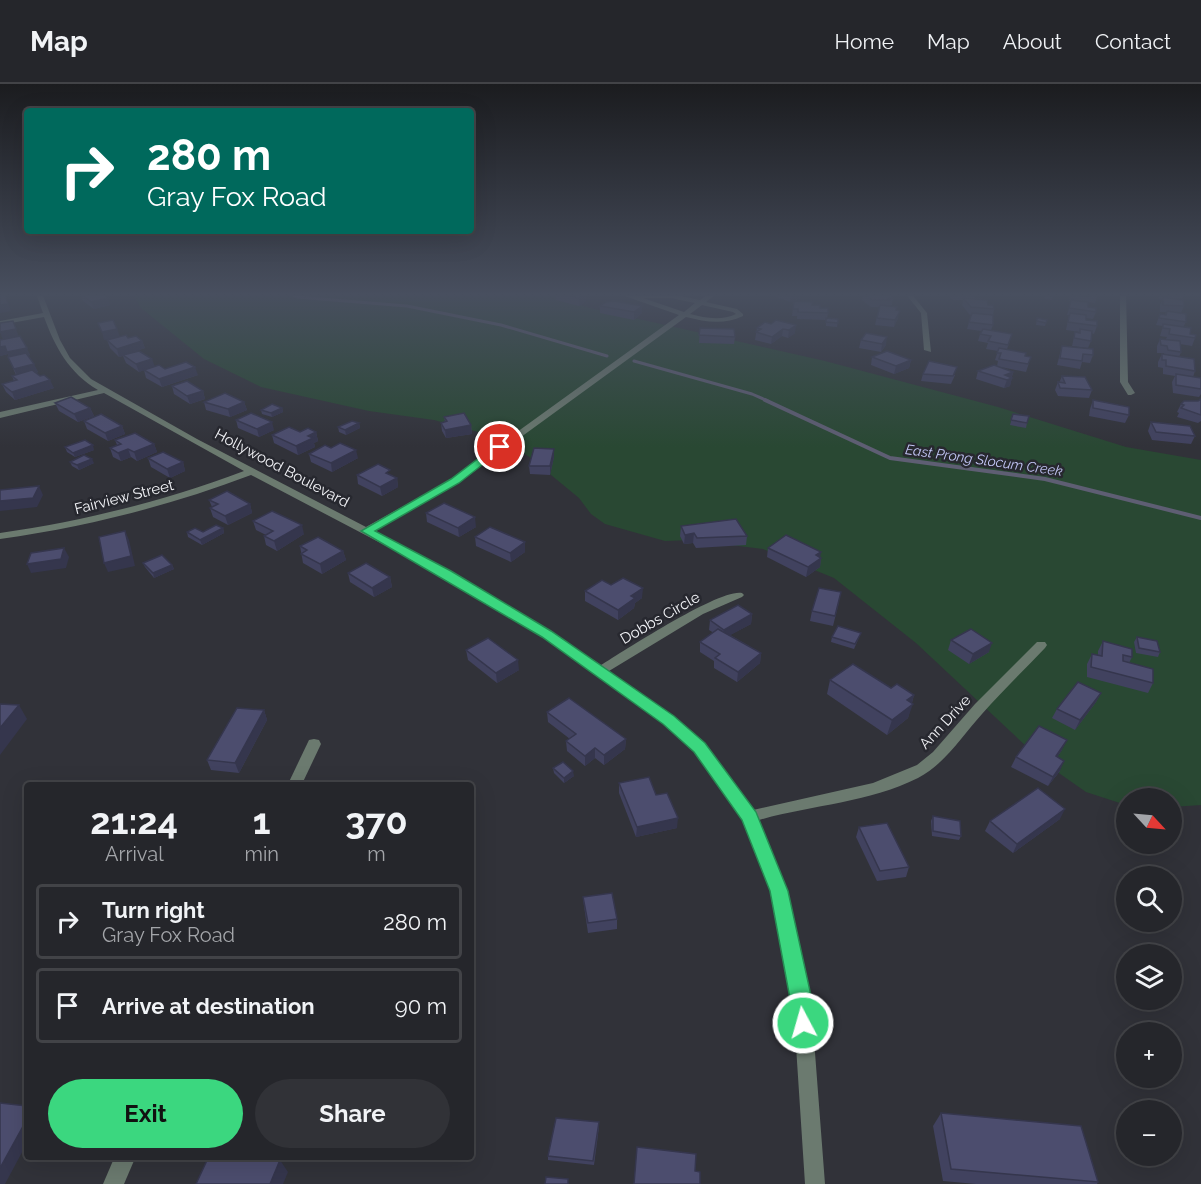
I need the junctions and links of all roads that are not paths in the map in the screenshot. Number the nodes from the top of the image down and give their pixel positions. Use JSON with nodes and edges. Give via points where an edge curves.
{"nodes":[{"id":1,"x":59,"y":344,"type":"edge"},
{"id":2,"x":641,"y":344,"type":"edge"},
{"id":3,"x":927,"y":344,"type":"edge"},
{"id":4,"x":1124,"y":344,"type":"edge"},
{"id":5,"x":928,"y":350,"type":"dead end"},
{"id":6,"x":103,"y":391,"type":"junction"},
{"id":7,"x":1131,"y":393,"type":"dead end"},
{"id":8,"x":0,"y":415,"type":"edge"},
{"id":9,"x":252,"y":471,"type":"junction"},
{"id":10,"x":366,"y":531,"type":"junction"},
{"id":11,"x":0,"y":536,"type":"edge"},
{"id":12,"x":738,"y":595,"type":"dead end"},
{"id":13,"x":1041,"y":645,"type":"dead end"},
{"id":14,"x":600,"y":671,"type":"junction"},
{"id":15,"x":314,"y":744,"type":"dead end"},
{"id":16,"x":296,"y":782,"type":"edge"},
{"id":17,"x":750,"y":817,"type":"junction"},
{"id":18,"x":124,"y":1160,"type":"edge"},
{"id":19,"x":113,"y":1184,"type":"edge"},
{"id":20,"x":815,"y":1184,"type":"edge"}],
"edges":[{"from":1,"to":6,"type":"street","name":"Hollywood Boulevard","via":[[81,374]]},
{"from":2,"to":10,"type":"street","via":[[455,481]]},
{"from":3,"to":5,"type":"street"},
{"from":4,"to":7,"type":"street","via":[[1124,382]]},
{"from":6,"to":8,"type":"street"},
{"from":6,"to":9,"type":"street","name":"Hollywood Boulevard"},
{"from":9,"to":10,"type":"street","name":"Hollywood Boulevard"},
{"from":9,"to":11,"type":"street","name":"Fairview Street","via":[[138,511]]},
{"from":10,"to":14,"type":"street","name":"Hollywood Boulevard","via":[[516,615]]},
{"from":12,"to":14,"type":"street","name":"Dobbs Circle","via":[[699,611]]},
{"from":13,"to":17,"type":"street","name":"Ann Drive","via":[[941,754],[914,774],[857,793],[782,806]]},
{"from":14,"to":17,"type":"street","name":"Hollywood Boulevard","via":[[669,720],[699,747]]},
{"from":15,"to":16,"type":"street"},
{"from":17,"to":20,"type":"street","name":"Hollywood Boulevard","via":[[779,891],[801,1000]]},
{"from":18,"to":19,"type":"street"}]}
